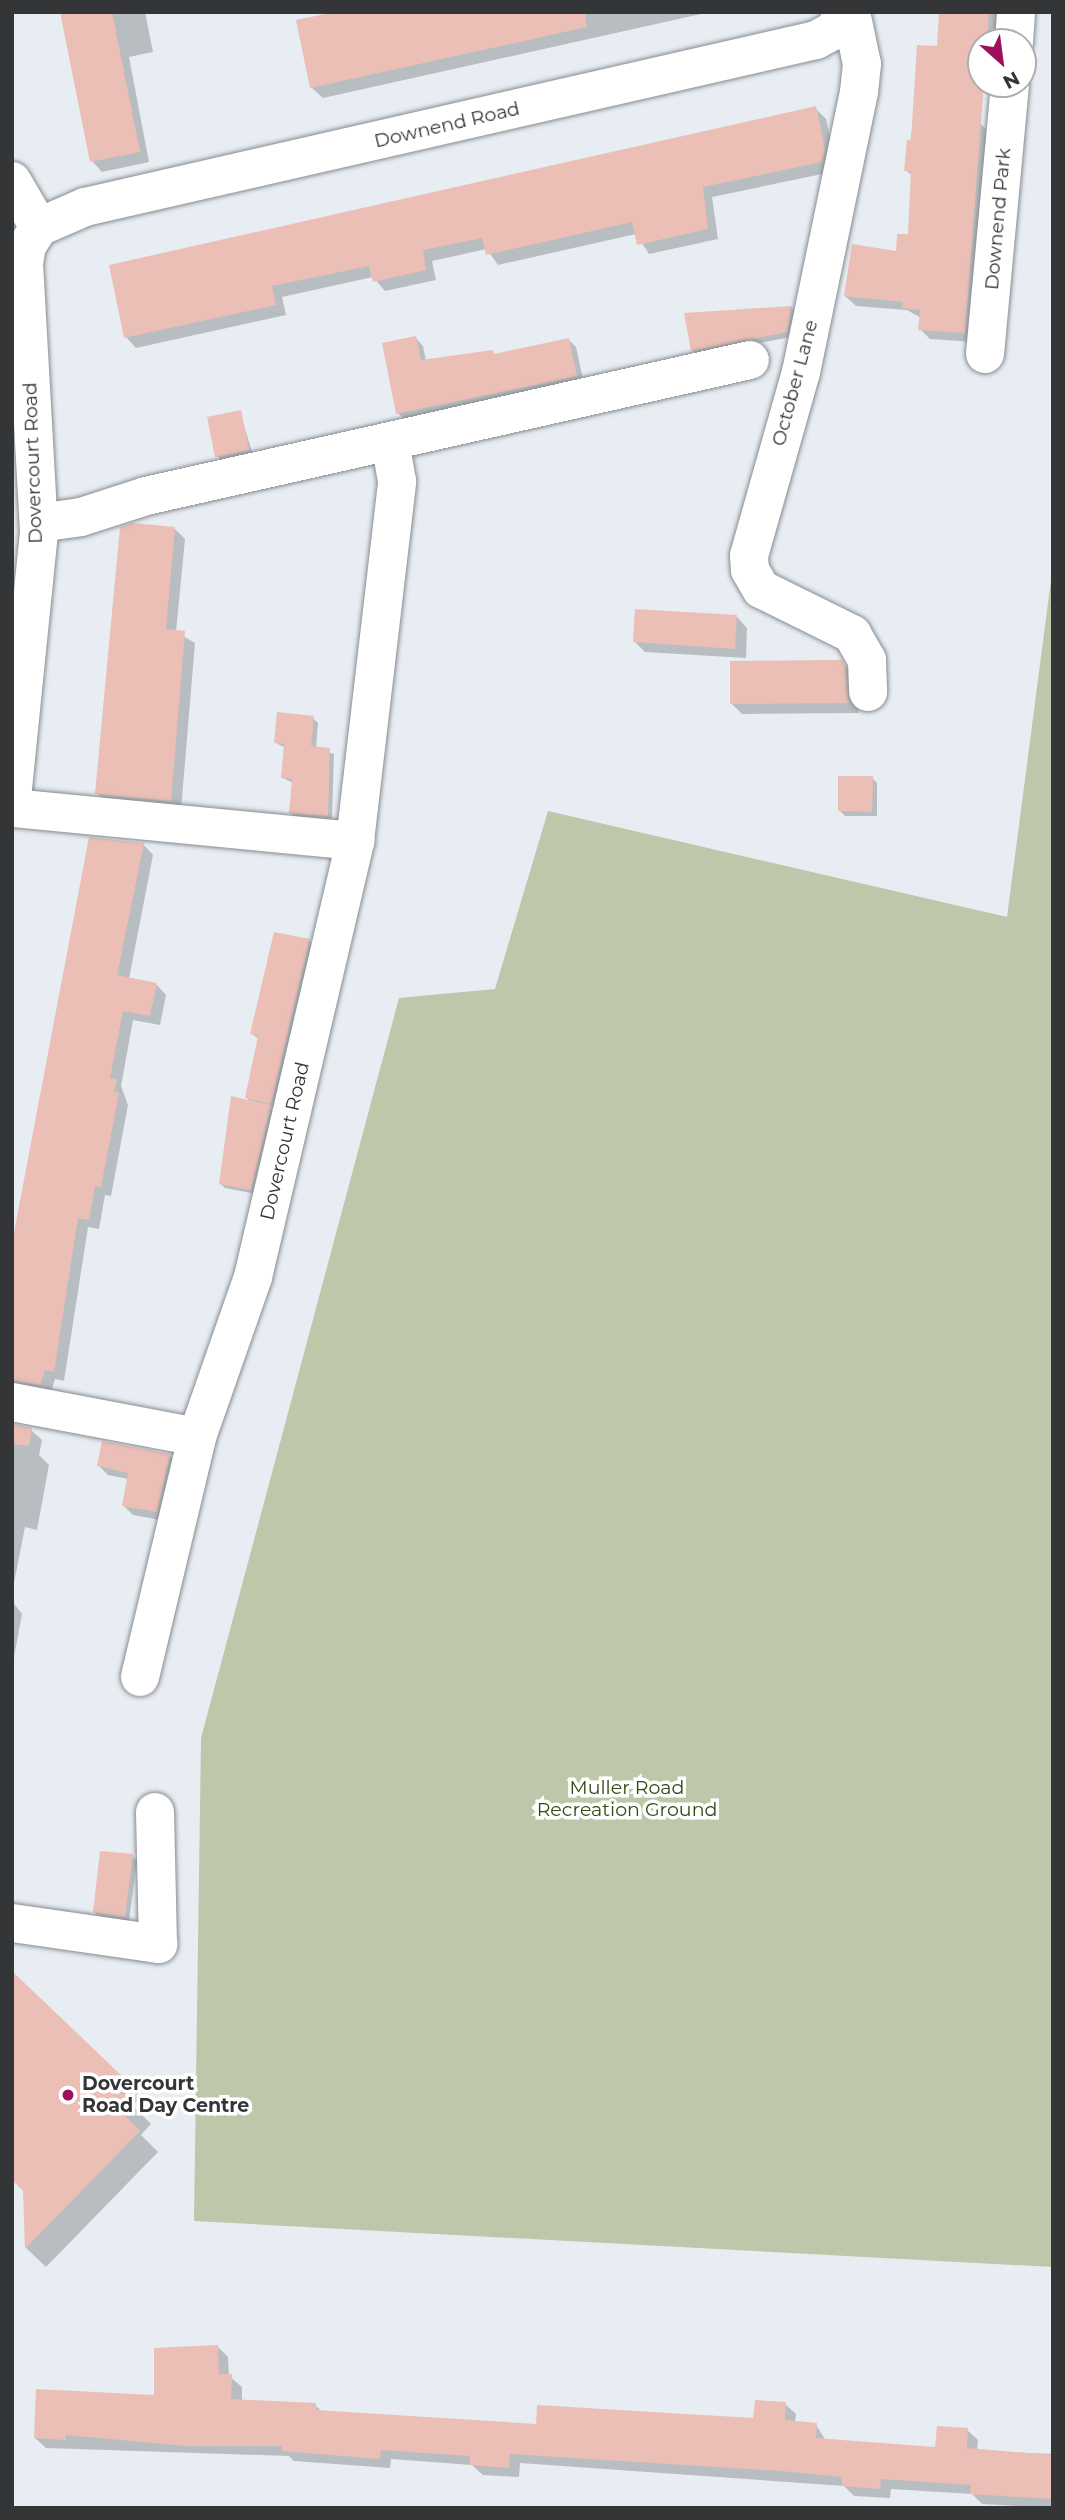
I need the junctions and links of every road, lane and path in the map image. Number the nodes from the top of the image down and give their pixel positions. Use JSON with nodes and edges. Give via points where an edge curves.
{"nodes":[{"id":1,"x":848,"y":12,"type":"edge"},
{"id":2,"x":1009,"y":98,"type":"edge"},
{"id":3,"x":12,"y":181,"type":"edge"},
{"id":4,"x":39,"y":227,"type":"junction"},
{"id":5,"x":985,"y":354,"type":"dead end"},
{"id":6,"x":750,"y":360,"type":"dead end"},
{"id":7,"x":390,"y":442,"type":"junction"},
{"id":8,"x":39,"y":523,"type":"junction"},
{"id":9,"x":868,"y":692,"type":"dead end"},
{"id":10,"x":12,"y":798,"type":"edge"},
{"id":11,"x":12,"y":808,"type":"edge"},
{"id":12,"x":355,"y":841,"type":"junction"},
{"id":13,"x":12,"y":1402,"type":"edge"},
{"id":14,"x":197,"y":1437,"type":"junction"},
{"id":15,"x":140,"y":1677,"type":"dead end"},
{"id":16,"x":155,"y":1812,"type":"dead end"},
{"id":17,"x":12,"y":1923,"type":"edge"}],
"edges":[{"from":1,"to":4,"type":"street","name":"Downend Road","via":[[834,31],[816,40],[85,207]]},
{"from":1,"to":9,"type":"street","name":"October Lane","via":[[862,64],[859,92],[802,372],[749,556],[750,570],[761,589],[840,626],[860,643],[867,660]]},
{"from":2,"to":5,"type":"street","name":"Downend Park"},
{"from":3,"to":4,"type":"street"},
{"from":4,"to":8,"type":"street","name":"Dovercourt Road","via":[[27,246],[24,263]]},
{"from":6,"to":7,"type":"street"},
{"from":7,"to":8,"type":"street","via":[[146,496],[81,517]]},
{"from":7,"to":12,"type":"street","name":"Dovercourt Road","via":[[397,481]]},
{"from":8,"to":10,"type":"street","name":"Dovercourt Road"},
{"from":11,"to":12,"type":"street"},
{"from":12,"to":14,"type":"street","name":"Dovercourt Road","via":[[253,1277]]},
{"from":13,"to":14,"type":"street"},
{"from":14,"to":15,"type":"street","name":"Dovercourt Road"},
{"from":16,"to":17,"type":"street","via":[[158,1944]]}]}
